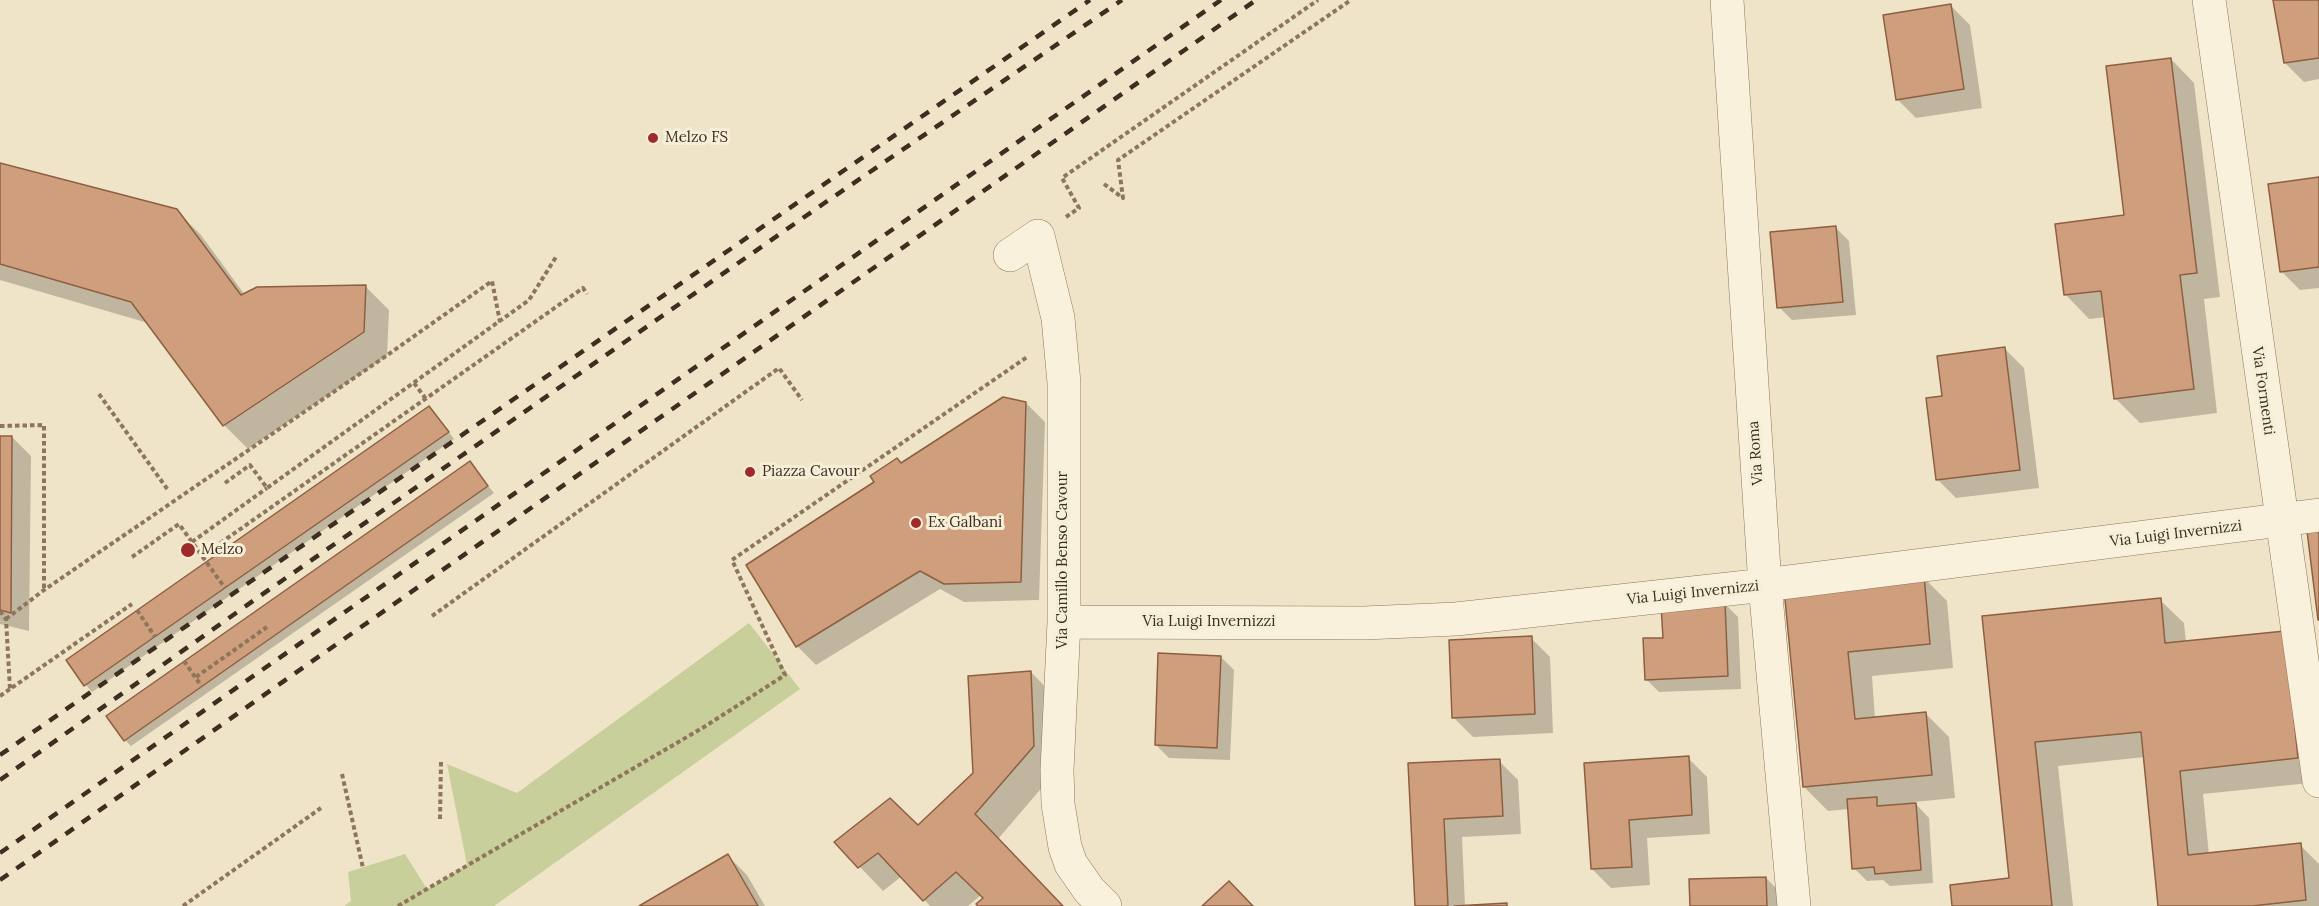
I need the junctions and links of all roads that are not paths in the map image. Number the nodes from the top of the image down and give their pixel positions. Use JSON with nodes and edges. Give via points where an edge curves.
{"nodes":[{"id":1,"x":1727,"y":0,"type":"edge"},
{"id":2,"x":2209,"y":0,"type":"edge"},
{"id":3,"x":1010,"y":255,"type":"dead end"},
{"id":4,"x":2319,"y":515,"type":"edge"},
{"id":5,"x":2282,"y":521,"type":"junction"},
{"id":6,"x":1765,"y":585,"type":"junction"},
{"id":7,"x":1064,"y":622,"type":"junction"},
{"id":8,"x":2319,"y":782,"type":"edge"},
{"id":9,"x":1106,"y":906,"type":"edge"},
{"id":10,"x":1794,"y":906,"type":"edge"}],
"edges":[{"from":1,"to":6,"type":"street","name":"Via Roma"},
{"from":2,"to":5,"type":"street","name":"Via Formenti"},
{"from":3,"to":7,"type":"street","name":"Via Camillo Benso Cavour","via":[[1038,236],[1060,333],[1064,392]]},
{"from":4,"to":5,"type":"street","name":"Via Luigi Invernizzi"},
{"from":5,"to":6,"type":"street","name":"Via Luigi Invernizzi"},
{"from":5,"to":8,"type":"street","name":"Via Formenti"},
{"from":6,"to":7,"type":"street","name":"Via Luigi Invernizzi","via":[[1426,621]]},
{"from":6,"to":10,"type":"street","name":"Via Roma"},
{"from":7,"to":9,"type":"street","name":"Via Camillo Benso Cavour","via":[[1057,770],[1060,818],[1071,864]]}]}
